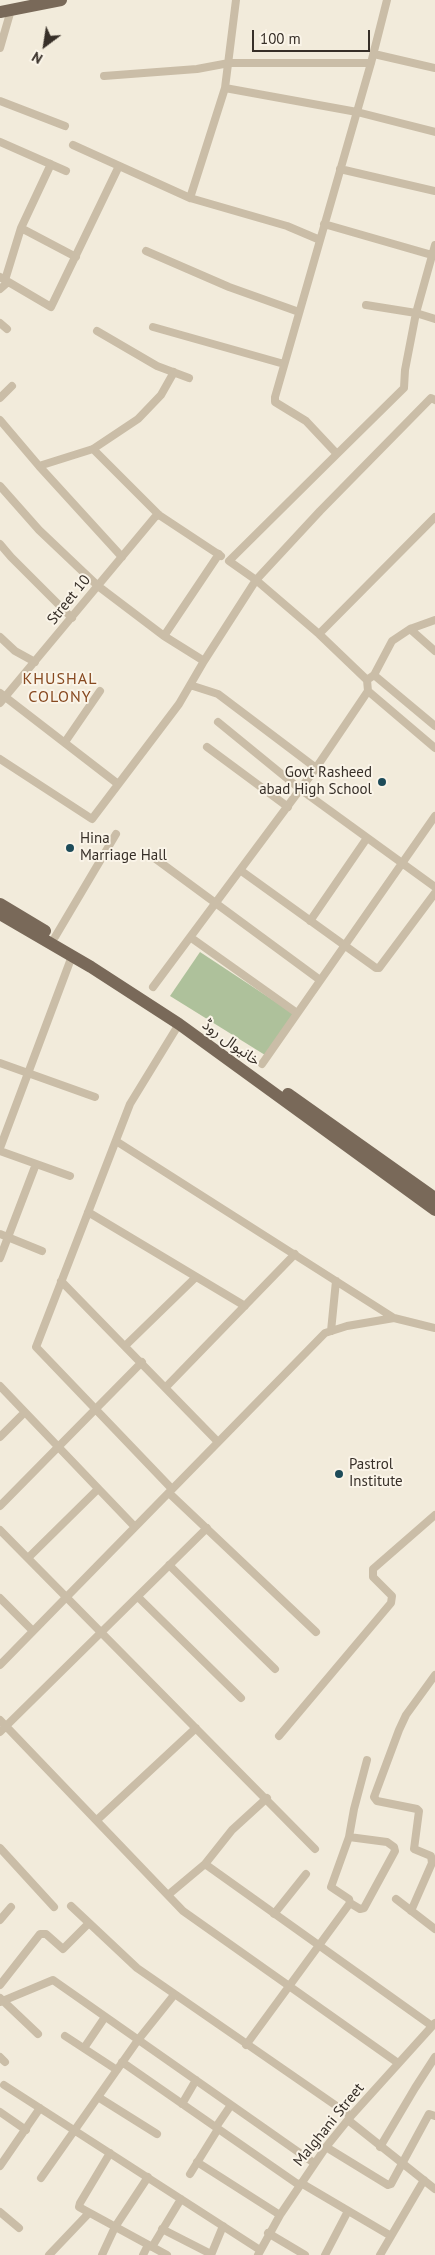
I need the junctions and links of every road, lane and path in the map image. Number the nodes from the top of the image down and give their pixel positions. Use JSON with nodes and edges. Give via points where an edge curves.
{"nodes":[{"id":1,"x":61,"y":0,"type":"edge"},
{"id":2,"x":236,"y":0,"type":"edge"},
{"id":3,"x":386,"y":0,"type":"edge"},
{"id":4,"x":41,"y":1,"type":"edge"},
{"id":5,"x":5,"y":11,"type":"edge"},
{"id":6,"x":0,"y":48,"type":"edge"},
{"id":7,"x":374,"y":54,"type":"junction"},
{"id":8,"x":229,"y":63,"type":"junction"},
{"id":9,"x":371,"y":63,"type":"junction"},
{"id":10,"x":435,"y":68,"type":"edge"},
{"id":11,"x":104,"y":76,"type":"dead end"},
{"id":12,"x":226,"y":88,"type":"junction"},
{"id":13,"x":0,"y":101,"type":"edge"},
{"id":14,"x":357,"y":112,"type":"junction"},
{"id":15,"x":65,"y":126,"type":"dead end"},
{"id":16,"x":435,"y":132,"type":"edge"},
{"id":17,"x":0,"y":142,"type":"edge"},
{"id":18,"x":73,"y":144,"type":"dead end"},
{"id":19,"x":51,"y":164,"type":"junction"},
{"id":20,"x":120,"y":166,"type":"junction"},
{"id":21,"x":340,"y":169,"type":"junction"},
{"id":22,"x":66,"y":171,"type":"dead end"},
{"id":23,"x":435,"y":191,"type":"edge"},
{"id":24,"x":190,"y":198,"type":"junction"},
{"id":25,"x":324,"y":224,"type":"junction"},
{"id":26,"x":21,"y":228,"type":"junction"},
{"id":27,"x":320,"y":240,"type":"junction"},
{"id":28,"x":435,"y":245,"type":"edge"},
{"id":29,"x":146,"y":251,"type":"dead end"},
{"id":30,"x":76,"y":256,"type":"junction"},
{"id":31,"x":434,"y":256,"type":"edge"},
{"id":32,"x":4,"y":279,"type":"edge"},
{"id":33,"x":0,"y":289,"type":"edge"},
{"id":34,"x":366,"y":305,"type":"dead end"},
{"id":35,"x":299,"y":312,"type":"junction"},
{"id":36,"x":416,"y":313,"type":"junction"},
{"id":37,"x":435,"y":319,"type":"edge"},
{"id":38,"x":0,"y":323,"type":"edge"},
{"id":39,"x":153,"y":327,"type":"dead end"},
{"id":40,"x":7,"y":329,"type":"dead end"},
{"id":41,"x":97,"y":331,"type":"dead end"},
{"id":42,"x":284,"y":364,"type":"junction"},
{"id":43,"x":174,"y":372,"type":"junction"},
{"id":44,"x":189,"y":378,"type":"dead end"},
{"id":45,"x":12,"y":386,"type":"dead end"},
{"id":46,"x":0,"y":398,"type":"edge"},
{"id":47,"x":435,"y":400,"type":"edge"},
{"id":48,"x":0,"y":420,"type":"edge"},
{"id":49,"x":93,"y":449,"type":"junction"},
{"id":50,"x":337,"y":454,"type":"junction"},
{"id":51,"x":40,"y":466,"type":"junction"},
{"id":52,"x":0,"y":486,"type":"edge"},
{"id":53,"x":159,"y":515,"type":"junction"},
{"id":54,"x":435,"y":517,"type":"edge"},
{"id":55,"x":0,"y":544,"type":"edge"},
{"id":56,"x":219,"y":554,"type":"junction"},
{"id":57,"x":122,"y":557,"type":"junction"},
{"id":58,"x":229,"y":561,"type":"junction"},
{"id":59,"x":256,"y":580,"type":"junction"},
{"id":60,"x":98,"y":586,"type":"junction"},
{"id":61,"x":72,"y":618,"type":"junction"},
{"id":62,"x":435,"y":620,"type":"edge"},
{"id":63,"x":410,"y":629,"type":"junction"},
{"id":64,"x":319,"y":634,"type":"junction"},
{"id":65,"x":164,"y":636,"type":"junction"},
{"id":66,"x":0,"y":637,"type":"edge"},
{"id":67,"x":435,"y":651,"type":"edge"},
{"id":68,"x":204,"y":661,"type":"junction"},
{"id":69,"x":36,"y":662,"type":"junction"},
{"id":70,"x":374,"y":675,"type":"junction"},
{"id":71,"x":367,"y":680,"type":"junction"},
{"id":72,"x":190,"y":685,"type":"junction"},
{"id":73,"x":368,"y":690,"type":"junction"},
{"id":74,"x":100,"y":691,"type":"dead end"},
{"id":75,"x":2,"y":698,"type":"edge"},
{"id":76,"x":218,"y":722,"type":"dead end"},
{"id":77,"x":435,"y":726,"type":"edge"},
{"id":78,"x":65,"y":742,"type":"junction"},
{"id":79,"x":207,"y":747,"type":"dead end"},
{"id":80,"x":435,"y":748,"type":"edge"},
{"id":81,"x":0,"y":759,"type":"edge"},
{"id":82,"x":316,"y":768,"type":"junction"},
{"id":83,"x":118,"y":784,"type":"junction"},
{"id":84,"x":300,"y":789,"type":"junction"},
{"id":85,"x":288,"y":807,"type":"junction"},
{"id":86,"x":435,"y":816,"type":"edge"},
{"id":87,"x":116,"y":834,"type":"dead end"},
{"id":88,"x":367,"y":838,"type":"junction"},
{"id":89,"x":149,"y":854,"type":"dead end"},
{"id":90,"x":402,"y":863,"type":"junction"},
{"id":91,"x":240,"y":870,"type":"junction"},
{"id":92,"x":435,"y":887,"type":"edge"},
{"id":93,"x":435,"y":893,"type":"edge"},
{"id":94,"x":216,"y":903,"type":"junction"},
{"id":95,"x":0,"y":904,"type":"edge"},
{"id":96,"x":0,"y":914,"type":"edge"},
{"id":97,"x":310,"y":921,"type":"junction"},
{"id":98,"x":55,"y":937,"type":"junction"},
{"id":99,"x":190,"y":937,"type":"junction"},
{"id":100,"x":344,"y":946,"type":"junction"},
{"id":101,"x":72,"y":956,"type":"junction"},
{"id":102,"x":320,"y":980,"type":"junction"},
{"id":103,"x":153,"y":987,"type":"dead end"},
{"id":104,"x":297,"y":1013,"type":"junction"},
{"id":105,"x":179,"y":1024,"type":"junction"},
{"id":106,"x":0,"y":1063,"type":"edge"},
{"id":107,"x":262,"y":1064,"type":"dead end"},
{"id":108,"x":28,"y":1073,"type":"junction"},
{"id":109,"x":94,"y":1097,"type":"dead end"},
{"id":110,"x":116,"y":1141,"type":"junction"},
{"id":111,"x":0,"y":1150,"type":"edge"},
{"id":112,"x":36,"y":1164,"type":"junction"},
{"id":113,"x":70,"y":1176,"type":"dead end"},
{"id":114,"x":435,"y":1198,"type":"edge"},
{"id":115,"x":435,"y":1210,"type":"edge"},
{"id":116,"x":88,"y":1212,"type":"junction"},
{"id":117,"x":4,"y":1236,"type":"edge"},
{"id":118,"x":42,"y":1251,"type":"dead end"},
{"id":119,"x":295,"y":1254,"type":"junction"},
{"id":120,"x":0,"y":1258,"type":"edge"},
{"id":121,"x":196,"y":1276,"type":"junction"},
{"id":122,"x":61,"y":1281,"type":"junction"},
{"id":123,"x":336,"y":1281,"type":"junction"},
{"id":124,"x":245,"y":1306,"type":"junction"},
{"id":125,"x":394,"y":1318,"type":"junction"},
{"id":126,"x":435,"y":1328,"type":"edge"},
{"id":127,"x":331,"y":1331,"type":"junction"},
{"id":128,"x":126,"y":1345,"type":"junction"},
{"id":129,"x":142,"y":1362,"type":"junction"},
{"id":130,"x":0,"y":1386,"type":"edge"},
{"id":131,"x":166,"y":1387,"type":"junction"},
{"id":132,"x":95,"y":1409,"type":"junction"},
{"id":133,"x":24,"y":1412,"type":"junction"},
{"id":134,"x":0,"y":1437,"type":"edge"},
{"id":135,"x":218,"y":1442,"type":"junction"},
{"id":136,"x":58,"y":1447,"type":"junction"},
{"id":137,"x":98,"y":1489,"type":"junction"},
{"id":138,"x":171,"y":1491,"type":"junction"},
{"id":139,"x":0,"y":1506,"type":"edge"},
{"id":140,"x":435,"y":1515,"type":"edge"},
{"id":141,"x":135,"y":1527,"type":"junction"},
{"id":142,"x":206,"y":1528,"type":"junction"},
{"id":143,"x":0,"y":1530,"type":"edge"},
{"id":144,"x":28,"y":1558,"type":"junction"},
{"id":145,"x":169,"y":1565,"type":"junction"},
{"id":146,"x":67,"y":1597,"type":"junction"},
{"id":147,"x":138,"y":1597,"type":"junction"},
{"id":148,"x":0,"y":1598,"type":"edge"},
{"id":149,"x":33,"y":1631,"type":"junction"},
{"id":150,"x":102,"y":1632,"type":"junction"},
{"id":151,"x":316,"y":1632,"type":"dead end"},
{"id":152,"x":1,"y":1662,"type":"edge"},
{"id":153,"x":276,"y":1669,"type":"dead end"},
{"id":154,"x":435,"y":1675,"type":"edge"},
{"id":155,"x":241,"y":1698,"type":"dead end"},
{"id":156,"x":0,"y":1720,"type":"edge"},
{"id":157,"x":196,"y":1728,"type":"junction"},
{"id":158,"x":3,"y":1730,"type":"edge"},
{"id":159,"x":279,"y":1736,"type":"dead end"},
{"id":160,"x":367,"y":1760,"type":"dead end"},
{"id":161,"x":267,"y":1798,"type":"junction"},
{"id":162,"x":97,"y":1820,"type":"junction"},
{"id":163,"x":349,"y":1837,"type":"junction"},
{"id":164,"x":0,"y":1848,"type":"edge"},
{"id":165,"x":315,"y":1849,"type":"dead end"},
{"id":166,"x":433,"y":1863,"type":"edge"},
{"id":167,"x":206,"y":1864,"type":"junction"},
{"id":168,"x":306,"y":1874,"type":"dead end"},
{"id":169,"x":168,"y":1895,"type":"junction"},
{"id":170,"x":396,"y":1899,"type":"dead end"},
{"id":171,"x":350,"y":1903,"type":"junction"},
{"id":172,"x":71,"y":1906,"type":"dead end"},
{"id":173,"x":11,"y":1907,"type":"dead end"},
{"id":174,"x":54,"y":1907,"type":"dead end"},
{"id":175,"x":411,"y":1911,"type":"junction"},
{"id":176,"x":274,"y":1914,"type":"junction"},
{"id":177,"x":0,"y":1920,"type":"edge"},
{"id":178,"x":89,"y":1923,"type":"junction"},
{"id":179,"x":435,"y":1930,"type":"edge"},
{"id":180,"x":319,"y":1945,"type":"junction"},
{"id":181,"x":0,"y":1985,"type":"edge"},
{"id":182,"x":289,"y":1986,"type":"junction"},
{"id":183,"x":174,"y":1995,"type":"junction"},
{"id":184,"x":1,"y":2001,"type":"edge"},
{"id":185,"x":105,"y":2017,"type":"junction"},
{"id":186,"x":434,"y":2024,"type":"edge"},
{"id":187,"x":38,"y":2034,"type":"dead end"},
{"id":188,"x":65,"y":2036,"type":"dead end"},
{"id":189,"x":138,"y":2040,"type":"junction"},
{"id":190,"x":246,"y":2044,"type":"junction"},
{"id":191,"x":84,"y":2048,"type":"junction"},
{"id":192,"x":435,"y":2057,"type":"edge"},
{"id":193,"x":122,"y":2062,"type":"junction"},
{"id":194,"x":398,"y":2063,"type":"junction"},
{"id":195,"x":117,"y":2070,"type":"junction"},
{"id":196,"x":196,"y":2080,"type":"junction"},
{"id":197,"x":4,"y":2085,"type":"dead end"},
{"id":198,"x":98,"y":2098,"type":"junction"},
{"id":199,"x":182,"y":2104,"type":"junction"},
{"id":200,"x":231,"y":2105,"type":"junction"},
{"id":201,"x":40,"y":2108,"type":"junction"},
{"id":202,"x":0,"y":2112,"type":"edge"},
{"id":203,"x":435,"y":2116,"type":"edge"},
{"id":204,"x":349,"y":2118,"type":"junction"},
{"id":205,"x":217,"y":2128,"type":"junction"},
{"id":206,"x":26,"y":2130,"type":"junction"},
{"id":207,"x":75,"y":2131,"type":"junction"},
{"id":208,"x":157,"y":2134,"type":"dead end"},
{"id":209,"x":326,"y":2147,"type":"junction"},
{"id":210,"x":380,"y":2147,"type":"junction"},
{"id":211,"x":110,"y":2153,"type":"junction"},
{"id":212,"x":197,"y":2162,"type":"junction"},
{"id":213,"x":314,"y":2163,"type":"junction"},
{"id":214,"x":402,"y":2164,"type":"junction"},
{"id":215,"x":0,"y":2166,"type":"edge"},
{"id":216,"x":190,"y":2174,"type":"dead end"},
{"id":217,"x":148,"y":2177,"type":"junction"},
{"id":218,"x":41,"y":2178,"type":"dead end"},
{"id":219,"x":424,"y":2180,"type":"junction"},
{"id":220,"x":300,"y":2184,"type":"junction"},
{"id":221,"x":435,"y":2189,"type":"edge"},
{"id":222,"x":181,"y":2199,"type":"junction"},
{"id":223,"x":348,"y":2211,"type":"junction"},
{"id":224,"x":0,"y":2212,"type":"edge"},
{"id":225,"x":89,"y":2213,"type":"junction"},
{"id":226,"x":280,"y":2215,"type":"junction"},
{"id":227,"x":224,"y":2226,"type":"junction"},
{"id":228,"x":115,"y":2227,"type":"junction"},
{"id":229,"x":19,"y":2228,"type":"dead end"},
{"id":230,"x":162,"y":2229,"type":"junction"},
{"id":231,"x":268,"y":2233,"type":"junction"},
{"id":232,"x":391,"y":2236,"type":"junction"},
{"id":233,"x":150,"y":2246,"type":"junction"},
{"id":234,"x":259,"y":2252,"type":"edge"},
{"id":235,"x":49,"y":2255,"type":"edge"},
{"id":236,"x":102,"y":2255,"type":"edge"},
{"id":237,"x":143,"y":2255,"type":"edge"},
{"id":238,"x":167,"y":2255,"type":"edge"},
{"id":239,"x":211,"y":2255,"type":"edge"},
{"id":240,"x":305,"y":2255,"type":"edge"},
{"id":241,"x":325,"y":2255,"type":"edge"},
{"id":242,"x":380,"y":2255,"type":"edge"}],
"edges":[{"from":1,"to":4,"type":"main road"},
{"from":2,"to":8,"type":"street"},
{"from":3,"to":7,"type":"street"},
{"from":4,"to":5,"type":"main road"},
{"from":5,"to":6,"type":"street"},
{"from":7,"to":9,"type":"street"},
{"from":7,"to":10,"type":"street"},
{"from":8,"to":9,"type":"street"},
{"from":8,"to":11,"type":"street","via":[[197,69]]},
{"from":8,"to":12,"type":"street"},
{"from":9,"to":14,"type":"street"},
{"from":12,"to":14,"type":"street"},
{"from":12,"to":24,"type":"street"},
{"from":13,"to":15,"type":"street"},
{"from":14,"to":16,"type":"street"},
{"from":14,"to":21,"type":"street"},
{"from":17,"to":19,"type":"street"},
{"from":18,"to":20,"type":"street"},
{"from":19,"to":22,"type":"street"},
{"from":19,"to":26,"type":"street"},
{"from":20,"to":24,"type":"street"},
{"from":20,"to":30,"type":"street"},
{"from":21,"to":23,"type":"street"},
{"from":21,"to":25,"type":"street"},
{"from":24,"to":27,"type":"street","via":[[287,226]]},
{"from":25,"to":27,"type":"street"},
{"from":25,"to":31,"type":"street"},
{"from":26,"to":30,"type":"street"},
{"from":26,"to":32,"type":"street"},
{"from":27,"to":35,"type":"street"},
{"from":28,"to":31,"type":"street"},
{"from":29,"to":35,"type":"street","via":[[229,287]]},
{"from":30,"to":32,"type":"street","via":[[51,307]]},
{"from":31,"to":36,"type":"street"},
{"from":32,"to":33,"type":"street"},
{"from":34,"to":36,"type":"street"},
{"from":35,"to":42,"type":"street"},
{"from":36,"to":37,"type":"street"},
{"from":36,"to":50,"type":"street","via":[[404,388]]},
{"from":38,"to":40,"type":"street"},
{"from":39,"to":42,"type":"street"},
{"from":41,"to":43,"type":"street","via":[[157,366]]},
{"from":42,"to":50,"type":"street","via":[[274,397],[276,402],[306,421]]},
{"from":43,"to":44,"type":"street"},
{"from":43,"to":49,"type":"street","via":[[161,395],[138,419]]},
{"from":45,"to":46,"type":"street"},
{"from":47,"to":59,"type":"street","via":[[431,398]]},
{"from":48,"to":51,"type":"street"},
{"from":49,"to":51,"type":"street"},
{"from":49,"to":53,"type":"street"},
{"from":50,"to":58,"type":"street"},
{"from":51,"to":57,"type":"street"},
{"from":52,"to":60,"type":"street","via":[[39,530]]},
{"from":53,"to":56,"type":"street"},
{"from":53,"to":57,"type":"street","name":"Street 10"},
{"from":54,"to":64,"type":"street"},
{"from":55,"to":61,"type":"street"},
{"from":56,"to":58,"type":"street"},
{"from":56,"to":65,"type":"street"},
{"from":57,"to":60,"type":"street","name":"Street 10"},
{"from":58,"to":59,"type":"street"},
{"from":59,"to":64,"type":"street"},
{"from":59,"to":68,"type":"street"},
{"from":60,"to":61,"type":"street","name":"Street 10"},
{"from":60,"to":65,"type":"street"},
{"from":61,"to":69,"type":"street","name":"Street 10"},
{"from":62,"to":63,"type":"street"},
{"from":63,"to":67,"type":"street"},
{"from":63,"to":70,"type":"street","via":[[392,641]]},
{"from":64,"to":71,"type":"street"},
{"from":65,"to":68,"type":"street"},
{"from":66,"to":69,"type":"street","via":[[15,651]]},
{"from":68,"to":72,"type":"street"},
{"from":69,"to":75,"type":"street","name":"Street 10"},
{"from":70,"to":71,"type":"street"},
{"from":70,"to":77,"type":"street"},
{"from":71,"to":73,"type":"street"},
{"from":72,"to":82,"type":"street","via":[[218,694]]},
{"from":72,"to":83,"type":"street"},
{"from":73,"to":80,"type":"street"},
{"from":73,"to":82,"type":"street"},
{"from":74,"to":78,"type":"street"},
{"from":75,"to":78,"type":"street"},
{"from":76,"to":84,"type":"street"},
{"from":78,"to":83,"type":"street"},
{"from":79,"to":85,"type":"street"},
{"from":81,"to":83,"type":"street","via":[[92,819]]},
{"from":82,"to":84,"type":"street"},
{"from":84,"to":85,"type":"street"},
{"from":84,"to":88,"type":"street"},
{"from":85,"to":91,"type":"street"},
{"from":86,"to":90,"type":"street"},
{"from":87,"to":98,"type":"street"},
{"from":88,"to":90,"type":"street"},
{"from":88,"to":97,"type":"street"},
{"from":89,"to":94,"type":"street"},
{"from":90,"to":92,"type":"street"},
{"from":90,"to":100,"type":"street"},
{"from":91,"to":94,"type":"street"},
{"from":91,"to":97,"type":"street"},
{"from":93,"to":100,"type":"street","via":[[379,968],[374,968]]},
{"from":94,"to":99,"type":"street"},
{"from":94,"to":102,"type":"street"},
{"from":95,"to":98,"type":"main road","name":"خانیوال روڈ"},
{"from":96,"to":101,"type":"main road","name":"خانیوال روڈ"},
{"from":97,"to":100,"type":"street"},
{"from":98,"to":114,"type":"main road","name":"خانیوال روڈ","via":[[148,994]]},
{"from":99,"to":103,"type":"street"},
{"from":99,"to":104,"type":"street"},
{"from":100,"to":102,"type":"street"},
{"from":101,"to":105,"type":"main road","name":"خانیوال روڈ"},
{"from":101,"to":108,"type":"street"},
{"from":102,"to":104,"type":"street"},
{"from":104,"to":107,"type":"street"},
{"from":105,"to":110,"type":"street","via":[[130,1104]]},
{"from":105,"to":115,"type":"main road","name":"خانیوال روڈ"},
{"from":106,"to":108,"type":"street"},
{"from":108,"to":109,"type":"street"},
{"from":108,"to":111,"type":"street"},
{"from":110,"to":116,"type":"street"},
{"from":110,"to":119,"type":"street"},
{"from":111,"to":112,"type":"street"},
{"from":112,"to":113,"type":"street"},
{"from":112,"to":117,"type":"street"},
{"from":116,"to":121,"type":"street"},
{"from":116,"to":122,"type":"street"},
{"from":117,"to":118,"type":"street"},
{"from":117,"to":120,"type":"street"},
{"from":119,"to":123,"type":"street"},
{"from":119,"to":124,"type":"street"},
{"from":121,"to":124,"type":"street"},
{"from":121,"to":128,"type":"street"},
{"from":122,"to":128,"type":"street"},
{"from":122,"to":132,"type":"street","via":[[36,1348]]},
{"from":123,"to":125,"type":"street"},
{"from":123,"to":127,"type":"street"},
{"from":124,"to":131,"type":"street"},
{"from":125,"to":126,"type":"street"},
{"from":125,"to":127,"type":"street"},
{"from":127,"to":135,"type":"street"},
{"from":128,"to":129,"type":"street"},
{"from":129,"to":131,"type":"street"},
{"from":129,"to":132,"type":"street"},
{"from":130,"to":133,"type":"street"},
{"from":131,"to":135,"type":"street"},
{"from":132,"to":136,"type":"street"},
{"from":132,"to":138,"type":"street"},
{"from":133,"to":134,"type":"street"},
{"from":133,"to":136,"type":"street"},
{"from":135,"to":138,"type":"street"},
{"from":136,"to":137,"type":"street"},
{"from":136,"to":139,"type":"street"},
{"from":137,"to":141,"type":"street"},
{"from":137,"to":144,"type":"street"},
{"from":138,"to":141,"type":"street"},
{"from":138,"to":142,"type":"street"},
{"from":140,"to":159,"type":"street","via":[[373,1569],[373,1577],[392,1596],[391,1603]]},
{"from":141,"to":146,"type":"street"},
{"from":142,"to":145,"type":"street"},
{"from":142,"to":151,"type":"street"},
{"from":143,"to":144,"type":"street"},
{"from":144,"to":146,"type":"street"},
{"from":145,"to":147,"type":"street"},
{"from":145,"to":153,"type":"street"},
{"from":146,"to":149,"type":"street"},
{"from":146,"to":150,"type":"street"},
{"from":147,"to":150,"type":"street"},
{"from":147,"to":155,"type":"street"},
{"from":148,"to":149,"type":"street"},
{"from":149,"to":152,"type":"street"},
{"from":150,"to":157,"type":"street"},
{"from":150,"to":158,"type":"street"},
{"from":154,"to":166,"type":"street","via":[[399,1730],[374,1797],[377,1801],[418,1810],[414,1849],[431,1856]]},
{"from":156,"to":158,"type":"street"},
{"from":157,"to":161,"type":"street"},
{"from":157,"to":162,"type":"street"},
{"from":158,"to":162,"type":"street"},
{"from":160,"to":163,"type":"street"},
{"from":161,"to":165,"type":"street"},
{"from":161,"to":167,"type":"street","via":[[232,1830]]},
{"from":162,"to":169,"type":"street"},
{"from":163,"to":171,"type":"street","via":[[331,1887]]},
{"from":163,"to":171,"type":"street","via":[[387,1842],[395,1851],[364,1908]]},
{"from":164,"to":174,"type":"street"},
{"from":166,"to":175,"type":"street"},
{"from":167,"to":169,"type":"street"},
{"from":167,"to":176,"type":"street"},
{"from":168,"to":176,"type":"street"},
{"from":169,"to":182,"type":"street","via":[[183,1911]]},
{"from":170,"to":175,"type":"street"},
{"from":171,"to":180,"type":"street"},
{"from":172,"to":178,"type":"street"},
{"from":173,"to":177,"type":"street"},
{"from":175,"to":179,"type":"street"},
{"from":176,"to":180,"type":"street"},
{"from":178,"to":181,"type":"street","via":[[63,1949],[46,1934],[40,1934]]},
{"from":178,"to":183,"type":"street","via":[[131,1962]]},
{"from":180,"to":182,"type":"street"},
{"from":180,"to":186,"type":"street"},
{"from":182,"to":190,"type":"street"},
{"from":182,"to":194,"type":"street"},
{"from":183,"to":189,"type":"street"},
{"from":183,"to":190,"type":"street"},
{"from":184,"to":185,"type":"street","via":[[53,1980]]},
{"from":184,"to":187,"type":"street"},
{"from":185,"to":189,"type":"street"},
{"from":185,"to":191,"type":"street"},
{"from":186,"to":194,"type":"street","name":"Malghani Street"},
{"from":188,"to":191,"type":"street"},
{"from":189,"to":193,"type":"street"},
{"from":189,"to":196,"type":"street"},
{"from":190,"to":204,"type":"street"},
{"from":191,"to":195,"type":"street"},
{"from":192,"to":210,"type":"street"},
{"from":193,"to":195,"type":"street"},
{"from":193,"to":199,"type":"street"},
{"from":194,"to":204,"type":"street","name":"Malghani Street"},
{"from":195,"to":198,"type":"street"},
{"from":196,"to":199,"type":"street"},
{"from":196,"to":200,"type":"street"},
{"from":197,"to":201,"type":"street"},
{"from":198,"to":207,"type":"street"},
{"from":198,"to":208,"type":"street"},
{"from":199,"to":205,"type":"street"},
{"from":200,"to":205,"type":"street"},
{"from":200,"to":213,"type":"street"},
{"from":201,"to":206,"type":"street"},
{"from":201,"to":207,"type":"street"},
{"from":202,"to":206,"type":"street"},
{"from":203,"to":214,"type":"street","via":[[429,2114]]},
{"from":204,"to":209,"type":"street","name":"Malghani Street"},
{"from":204,"to":210,"type":"street"},
{"from":205,"to":212,"type":"street"},
{"from":205,"to":220,"type":"street"},
{"from":206,"to":215,"type":"street"},
{"from":207,"to":211,"type":"street"},
{"from":207,"to":218,"type":"street"},
{"from":209,"to":213,"type":"street","name":"Malghani Street"},
{"from":209,"to":214,"type":"street","via":[[388,2185]]},
{"from":210,"to":214,"type":"street"},
{"from":211,"to":217,"type":"street"},
{"from":211,"to":225,"type":"street","via":[[80,2203],[79,2208]]},
{"from":212,"to":216,"type":"street"},
{"from":212,"to":226,"type":"street"},
{"from":213,"to":220,"type":"street","name":"Malghani Street"},
{"from":214,"to":219,"type":"street"},
{"from":217,"to":222,"type":"street"},
{"from":217,"to":228,"type":"street"},
{"from":219,"to":221,"type":"street"},
{"from":219,"to":232,"type":"street"},
{"from":220,"to":223,"type":"street"},
{"from":220,"to":226,"type":"street","name":"Malghani Street"},
{"from":222,"to":227,"type":"street"},
{"from":222,"to":230,"type":"street"},
{"from":223,"to":232,"type":"street"},
{"from":223,"to":241,"type":"street"},
{"from":224,"to":229,"type":"street"},
{"from":225,"to":228,"type":"street"},
{"from":225,"to":235,"type":"street"},
{"from":226,"to":231,"type":"street","name":"Malghani Street"},
{"from":227,"to":234,"type":"street"},
{"from":227,"to":239,"type":"street"},
{"from":228,"to":233,"type":"street"},
{"from":228,"to":236,"type":"street"},
{"from":230,"to":233,"type":"street"},
{"from":230,"to":239,"type":"street"},
{"from":231,"to":234,"type":"street","name":"Malghani Street"},
{"from":231,"to":240,"type":"street"},
{"from":232,"to":242,"type":"street"},
{"from":233,"to":237,"type":"street"},
{"from":233,"to":238,"type":"street"}]}
